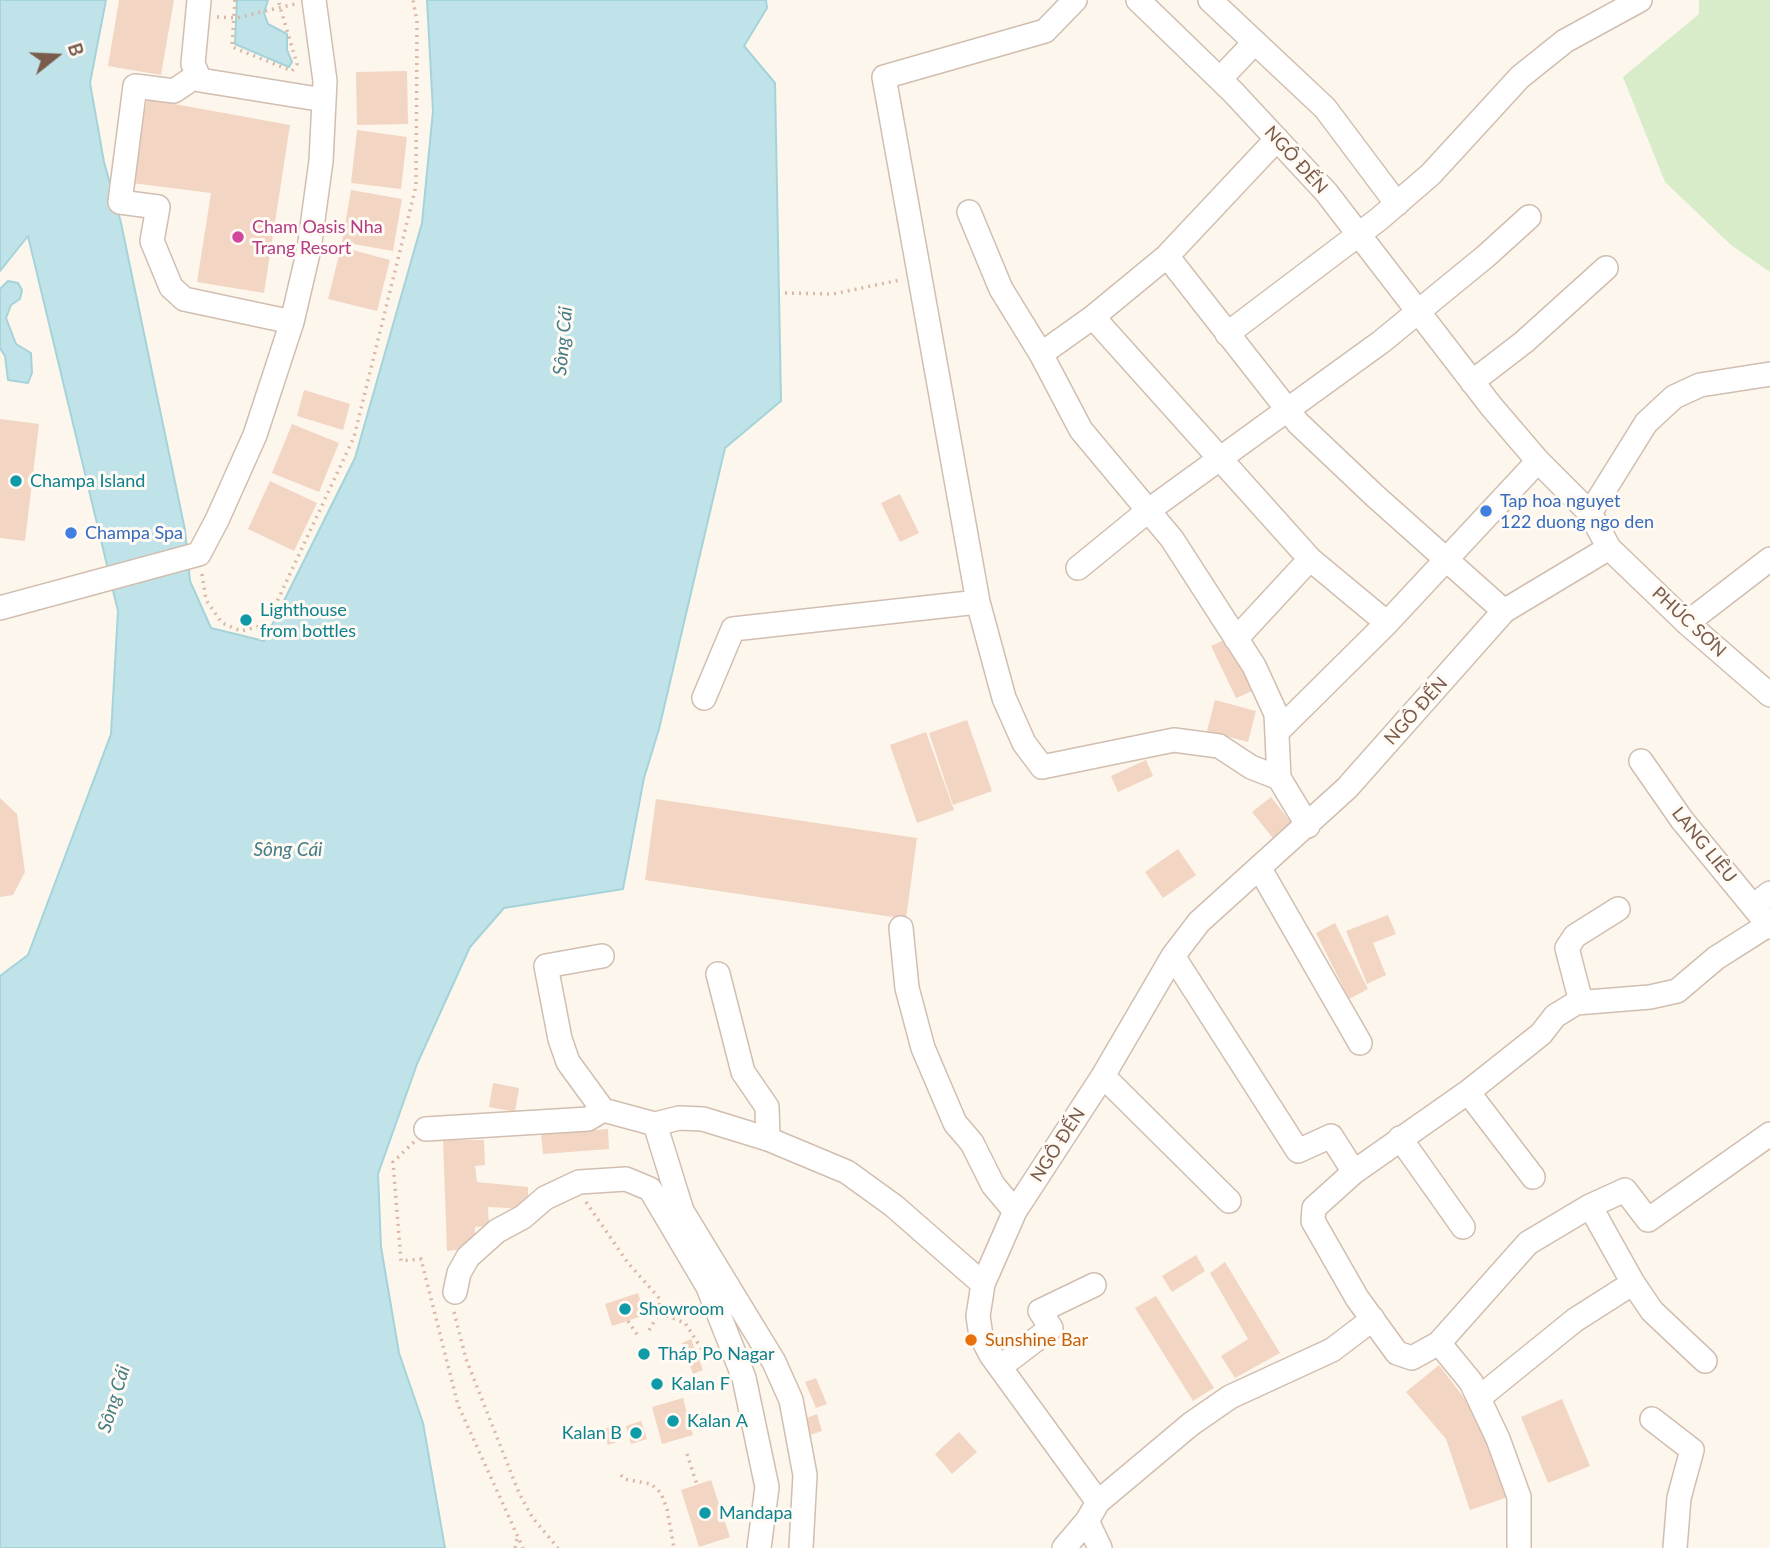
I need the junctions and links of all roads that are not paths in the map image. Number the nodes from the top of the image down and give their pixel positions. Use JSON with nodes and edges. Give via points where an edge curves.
{"nodes":[{"id":1,"x":199,"y":0,"type":"edge"},
{"id":2,"x":314,"y":0,"type":"edge"},
{"id":3,"x":1075,"y":0,"type":"edge"},
{"id":4,"x":1138,"y":0,"type":"edge"},
{"id":5,"x":1210,"y":0,"type":"edge"},
{"id":6,"x":1640,"y":0,"type":"edge"},
{"id":7,"x":1255,"y":42,"type":"junction"},
{"id":8,"x":196,"y":76,"type":"junction"},
{"id":9,"x":1220,"y":79,"type":"junction"},
{"id":10,"x":324,"y":100,"type":"junction"},
{"id":11,"x":1277,"y":139,"type":"junction"},
{"id":12,"x":1397,"y":204,"type":"junction"},
{"id":13,"x":969,"y":212,"type":"dead end"},
{"id":14,"x":1530,"y":217,"type":"dead end"},
{"id":15,"x":1359,"y":233,"type":"junction"},
{"id":16,"x":1167,"y":256,"type":"junction"},
{"id":17,"x":1606,"y":268,"type":"dead end"},
{"id":18,"x":1416,"y":312,"type":"junction"},
{"id":19,"x":1093,"y":317,"type":"junction"},
{"id":20,"x":292,"y":322,"type":"junction"},
{"id":21,"x":1227,"y":334,"type":"junction"},
{"id":22,"x":1041,"y":354,"type":"junction"},
{"id":23,"x":1770,"y":373,"type":"edge"},
{"id":24,"x":1472,"y":382,"type":"junction"},
{"id":25,"x":1287,"y":410,"type":"junction"},
{"id":26,"x":1218,"y":460,"type":"junction"},
{"id":27,"x":1538,"y":461,"type":"junction"},
{"id":28,"x":1149,"y":510,"type":"junction"},
{"id":29,"x":1590,"y":513,"type":"junction"},
{"id":30,"x":1609,"y":548,"type":"junction"},
{"id":31,"x":1310,"y":559,"type":"junction"},
{"id":32,"x":1447,"y":559,"type":"junction"},
{"id":33,"x":1770,"y":559,"type":"edge"},
{"id":34,"x":1078,"y":568,"type":"dead end"},
{"id":35,"x":978,"y":602,"type":"junction"},
{"id":36,"x":1,"y":608,"type":"edge"},
{"id":37,"x":1504,"y":611,"type":"junction"},
{"id":38,"x":1387,"y":622,"type":"junction"},
{"id":39,"x":1687,"y":623,"type":"junction"},
{"id":40,"x":1236,"y":639,"type":"junction"},
{"id":41,"x":1770,"y":695,"type":"edge"},
{"id":42,"x":704,"y":698,"type":"dead end"},
{"id":43,"x":1278,"y":731,"type":"junction"},
{"id":44,"x":1642,"y":761,"type":"dead end"},
{"id":45,"x":1279,"y":778,"type":"junction"},
{"id":46,"x":1308,"y":826,"type":"junction"},
{"id":47,"x":1260,"y":869,"type":"junction"},
{"id":48,"x":1762,"y":900,"type":"edge"},
{"id":49,"x":1618,"y":909,"type":"dead end"},
{"id":50,"x":1769,"y":926,"type":"edge"},
{"id":51,"x":901,"y":928,"type":"dead end"},
{"id":52,"x":603,"y":956,"type":"dead end"},
{"id":53,"x":1174,"y":956,"type":"junction"},
{"id":54,"x":718,"y":974,"type":"dead end"},
{"id":55,"x":1581,"y":1002,"type":"junction"},
{"id":56,"x":1360,"y":1043,"type":"dead end"},
{"id":57,"x":1103,"y":1076,"type":"junction"},
{"id":58,"x":1468,"y":1092,"type":"junction"},
{"id":59,"x":603,"y":1110,"type":"junction"},
{"id":60,"x":655,"y":1124,"type":"junction"},
{"id":61,"x":426,"y":1129,"type":"road end"},
{"id":62,"x":1770,"y":1134,"type":"edge"},
{"id":63,"x":1400,"y":1138,"type":"junction"},
{"id":64,"x":768,"y":1139,"type":"junction"},
{"id":65,"x":1354,"y":1172,"type":"junction"},
{"id":66,"x":1533,"y":1177,"type":"dead end"},
{"id":67,"x":1229,"y":1201,"type":"dead end"},
{"id":68,"x":1590,"y":1206,"type":"junction"},
{"id":69,"x":1015,"y":1211,"type":"junction"},
{"id":70,"x":1463,"y":1227,"type":"dead end"},
{"id":71,"x":1633,"y":1283,"type":"junction"},
{"id":72,"x":983,"y":1284,"type":"junction"},
{"id":73,"x":1094,"y":1285,"type":"dead end"},
{"id":74,"x":455,"y":1292,"type":"road end"},
{"id":75,"x":1373,"y":1319,"type":"junction"},
{"id":76,"x":1439,"y":1343,"type":"junction"},
{"id":77,"x":1705,"y":1361,"type":"dead end"},
{"id":78,"x":1000,"y":1367,"type":"junction"},
{"id":79,"x":1479,"y":1397,"type":"junction"},
{"id":80,"x":1653,"y":1419,"type":"dead end"},
{"id":81,"x":1093,"y":1512,"type":"junction"},
{"id":82,"x":759,"y":1548,"type":"edge"},
{"id":83,"x":802,"y":1548,"type":"edge"},
{"id":84,"x":1064,"y":1548,"type":"edge"},
{"id":85,"x":1100,"y":1548,"type":"edge"},
{"id":86,"x":1519,"y":1548,"type":"edge"},
{"id":87,"x":1675,"y":1548,"type":"edge"}],
"edges":[{"from":1,"to":8,"type":"street"},
{"from":2,"to":10,"type":"street"},
{"from":3,"to":35,"type":"street","via":[[1045,31],[884,77]]},
{"from":4,"to":9,"type":"street","name":"NGÔ ĐẾN"},
{"from":5,"to":7,"type":"street"},
{"from":6,"to":12,"type":"street","via":[[1565,41],[1520,77],[1445,161]]},
{"from":7,"to":9,"type":"street"},
{"from":7,"to":12,"type":"street","via":[[1325,108]]},
{"from":8,"to":10,"type":"street","via":[[205,83]]},
{"from":8,"to":20,"type":"street","via":[[174,91],[135,86],[120,202],[158,207],[152,242],[167,280],[184,299]]},
{"from":9,"to":11,"type":"street","name":"NGÔ ĐẾN"},
{"from":10,"to":20,"type":"street","via":[[315,207]]},
{"from":11,"to":15,"type":"street","name":"NGÔ ĐẾN"},
{"from":11,"to":16,"type":"street"},
{"from":12,"to":15,"type":"street"},
{"from":13,"to":22,"type":"street","via":[[1001,289]]},
{"from":14,"to":18,"type":"street"},
{"from":15,"to":18,"type":"street","name":"NGÔ ĐẾN"},
{"from":15,"to":21,"type":"street"},
{"from":16,"to":19,"type":"street"},
{"from":16,"to":21,"type":"street"},
{"from":17,"to":24,"type":"street"},
{"from":18,"to":24,"type":"street","name":"NGÔ ĐẾN"},
{"from":18,"to":25,"type":"street"},
{"from":19,"to":22,"type":"street"},
{"from":19,"to":26,"type":"street"},
{"from":20,"to":36,"type":"street","via":[[243,467],[193,555]]},
{"from":21,"to":25,"type":"street"},
{"from":22,"to":28,"type":"street","via":[[1081,430]]},
{"from":23,"to":29,"type":"street","via":[[1700,385],[1674,397],[1646,423]]},
{"from":24,"to":27,"type":"street","name":"NGÔ ĐẾN"},
{"from":25,"to":26,"type":"street"},
{"from":25,"to":32,"type":"street"},
{"from":26,"to":28,"type":"street"},
{"from":26,"to":31,"type":"street"},
{"from":27,"to":29,"type":"street","name":"NGÔ ĐẾN"},
{"from":27,"to":32,"type":"street"},
{"from":28,"to":34,"type":"street"},
{"from":28,"to":40,"type":"street"},
{"from":29,"to":30,"type":"street","name":"NGÔ ĐẾN"},
{"from":30,"to":37,"type":"street","name":"NGÔ ĐẾN"},
{"from":30,"to":39,"type":"street","name":"PHÚC SƠN"},
{"from":31,"to":38,"type":"street"},
{"from":31,"to":40,"type":"street"},
{"from":32,"to":37,"type":"street"},
{"from":32,"to":38,"type":"street"},
{"from":33,"to":39,"type":"street"},
{"from":35,"to":42,"type":"street","via":[[733,629]]},
{"from":35,"to":45,"type":"street","via":[[1004,698],[1024,743],[1042,767],[1174,740],[1219,746]]},
{"from":37,"to":46,"type":"street","name":"NGÔ ĐẾN"},
{"from":38,"to":43,"type":"street"},
{"from":39,"to":41,"type":"street","name":"PHÚC SƠN"},
{"from":40,"to":43,"type":"street","via":[[1276,713]]},
{"from":43,"to":45,"type":"street"},
{"from":44,"to":48,"type":"street","name":"LANG LIÊU","via":[[1682,820]]},
{"from":45,"to":46,"type":"street"},
{"from":46,"to":47,"type":"street","name":"NGÔ ĐẾN"},
{"from":47,"to":53,"type":"street","name":"NGÔ ĐẾN","via":[[1199,922]]},
{"from":47,"to":56,"type":"street"},
{"from":48,"to":50,"type":"street","name":"LANG LIÊU"},
{"from":49,"to":55,"type":"street","via":[[1575,936],[1567,948]]},
{"from":50,"to":55,"type":"street","via":[[1716,958],[1677,991]]},
{"from":51,"to":69,"type":"street","via":[[907,988],[923,1048],[955,1123],[976,1150],[993,1185]]},
{"from":52,"to":59,"type":"street","via":[[545,966],[568,1062]]},
{"from":53,"to":57,"type":"street","name":"NGÔ ĐẾN"},
{"from":53,"to":65,"type":"street","via":[[1298,1151],[1331,1136]]},
{"from":54,"to":64,"type":"street","via":[[743,1072],[767,1107]]},
{"from":55,"to":58,"type":"street","via":[[1555,1016],[1541,1034]]},
{"from":57,"to":67,"type":"street"},
{"from":57,"to":69,"type":"street","name":"NGÔ ĐẾN"},
{"from":58,"to":63,"type":"street"},
{"from":58,"to":66,"type":"street"},
{"from":59,"to":60,"type":"street"},
{"from":59,"to":61,"type":"street","via":[[588,1119]]},
{"from":60,"to":64,"type":"street","via":[[703,1119]]},
{"from":60,"to":83,"type":"street","via":[[682,1211],[774,1362],[791,1400],[805,1475]]},
{"from":62,"to":68,"type":"street","via":[[1648,1220],[1625,1190]]},
{"from":63,"to":65,"type":"street"},
{"from":63,"to":70,"type":"street"},
{"from":64,"to":72,"type":"street","via":[[847,1172],[894,1206]]},
{"from":65,"to":75,"type":"street","via":[[1314,1208],[1313,1221]]},
{"from":68,"to":71,"type":"street"},
{"from":68,"to":76,"type":"street","via":[[1528,1243]]},
{"from":69,"to":72,"type":"street","name":"NGÔ ĐẾN"},
{"from":71,"to":77,"type":"street","via":[[1652,1311]]},
{"from":71,"to":79,"type":"street","via":[[1575,1320]]},
{"from":72,"to":78,"type":"street","name":"NGÔ ĐẾN","via":[[978,1316],[981,1336]]},
{"from":73,"to":78,"type":"street","via":[[1040,1311],[1051,1328]]},
{"from":74,"to":82,"type":"street","via":[[459,1273],[482,1242],[545,1198],[579,1182],[626,1179],[650,1189],[708,1287],[744,1378],[767,1487]]},
{"from":75,"to":76,"type":"street","via":[[1397,1353],[1412,1358]]},
{"from":75,"to":81,"type":"street","via":[[1324,1354],[1230,1397],[1191,1424]]},
{"from":76,"to":79,"type":"street"},
{"from":78,"to":81,"type":"street","name":"NGÔ ĐẾN"},
{"from":79,"to":86,"type":"street","via":[[1519,1497]]},
{"from":80,"to":87,"type":"street","via":[[1692,1450],[1679,1498]]},
{"from":81,"to":84,"type":"street"},
{"from":81,"to":85,"type":"street","name":"NGÔ ĐẾN"}]}
